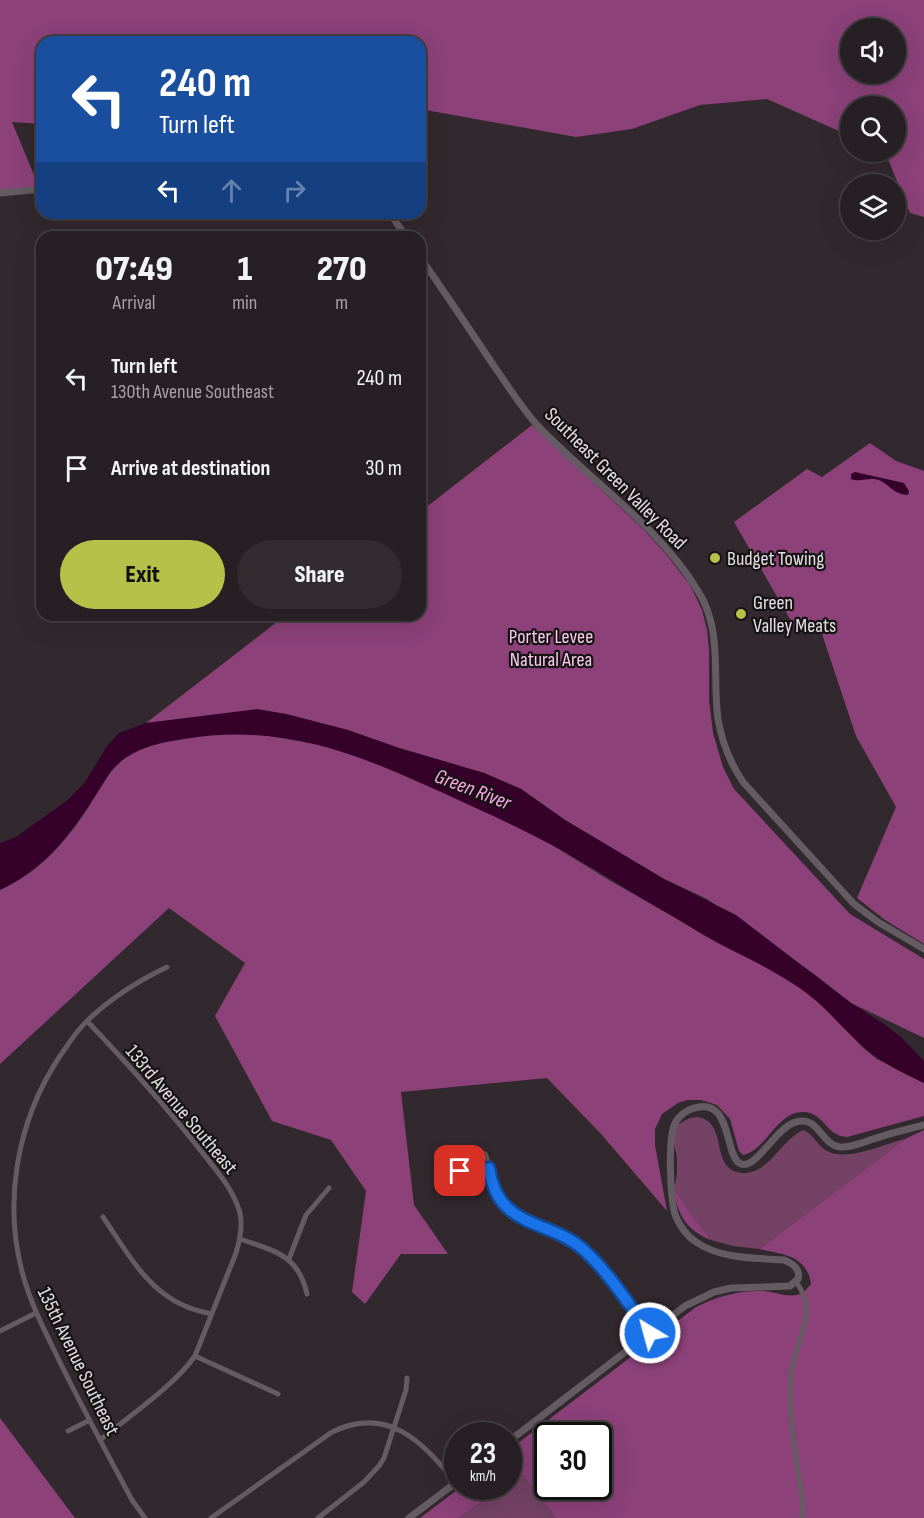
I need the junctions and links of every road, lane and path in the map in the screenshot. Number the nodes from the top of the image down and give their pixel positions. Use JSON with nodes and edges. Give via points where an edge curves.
{"nodes":[{"id":1,"x":36,"y":190,"type":"edge"},
{"id":2,"x":0,"y":193,"type":"edge"},
{"id":3,"x":426,"y":266,"type":"edge"},
{"id":4,"x":924,"y":949,"type":"edge"},
{"id":5,"x":167,"y":967,"type":"dead end"},
{"id":6,"x":87,"y":1020,"type":"junction"},
{"id":7,"x":924,"y":1125,"type":"edge"},
{"id":8,"x":489,"y":1168,"type":"junction"},
{"id":9,"x":329,"y":1188,"type":"dead end"},
{"id":10,"x":103,"y":1217,"type":"dead end"},
{"id":11,"x":240,"y":1239,"type":"junction"},
{"id":12,"x":289,"y":1259,"type":"junction"},
{"id":13,"x":795,"y":1282,"type":"junction"},
{"id":14,"x":307,"y":1293,"type":"dead end"},
{"id":15,"x":36,"y":1313,"type":"junction"},
{"id":16,"x":212,"y":1314,"type":"junction"},
{"id":17,"x":0,"y":1331,"type":"edge"},
{"id":18,"x":650,"y":1333,"type":"junction"},
{"id":19,"x":195,"y":1356,"type":"junction"},
{"id":20,"x":407,"y":1378,"type":"dead end"},
{"id":21,"x":278,"y":1394,"type":"dead end"},
{"id":22,"x":90,"y":1420,"type":"junction"},
{"id":23,"x":393,"y":1428,"type":"junction"},
{"id":24,"x":68,"y":1431,"type":"dead end"},
{"id":25,"x":522,"y":1431,"type":"edge"},
{"id":26,"x":100,"y":1440,"type":"junction"},
{"id":27,"x":444,"y":1468,"type":"edge"},
{"id":28,"x":444,"y":1491,"type":"edge"},
{"id":29,"x":145,"y":1518,"type":"edge"},
{"id":30,"x":211,"y":1518,"type":"edge"},
{"id":31,"x":318,"y":1518,"type":"edge"},
{"id":32,"x":409,"y":1518,"type":"edge"},
{"id":33,"x":802,"y":1518,"type":"edge"}],
"edges":[{"from":1,"to":2,"type":"street"},
{"from":3,"to":4,"type":"street","name":"Southeast Green Valley Road","via":[[535,423],[642,524],[700,593],[715,640],[721,735],[743,782],[854,904]]},
{"from":5,"to":6,"type":"street","name":"135th Avenue Southeast","via":[[119,994]]},
{"from":6,"to":11,"type":"street","name":"133rd Avenue Southeast","via":[[166,1107],[226,1184],[240,1214]]},
{"from":6,"to":15,"type":"street","name":"135th Avenue Southeast","via":[[47,1077],[30,1115],[15,1171],[18,1250]]},
{"from":7,"to":13,"type":"street","via":[[841,1147],[816,1125],[801,1120],[785,1126],[756,1159],[742,1165],[734,1158],[726,1126],[716,1113],[695,1108],[678,1119],[670,1151],[673,1203],[688,1235],[705,1248],[726,1255],[792,1263],[799,1276]]},
{"from":8,"to":8,"type":"street","via":[[486,1156],[479,1153],[469,1156],[459,1167],[466,1174]]},
{"from":8,"to":18,"type":"street","via":[[503,1203],[513,1214],[581,1248],[598,1264]]},
{"from":9,"to":12,"type":"street","via":[[306,1215]]},
{"from":10,"to":16,"type":"street","via":[[159,1290],[185,1306]]},
{"from":11,"to":12,"type":"street"},
{"from":11,"to":16,"type":"street"},
{"from":12,"to":14,"type":"street"},
{"from":13,"to":18,"type":"street","via":[[790,1286],[748,1286],[714,1292],[685,1306]]},
{"from":13,"to":33,"type":"street","via":[[806,1299],[808,1311],[792,1371],[789,1400]]},
{"from":15,"to":17,"type":"street"},
{"from":15,"to":22,"type":"street","name":"135th Avenue Southeast"},
{"from":16,"to":19,"type":"street"},
{"from":18,"to":25,"type":"street"},
{"from":19,"to":21,"type":"street"},
{"from":19,"to":26,"type":"street","via":[[175,1378]]},
{"from":20,"to":23,"type":"street"},
{"from":22,"to":24,"type":"street"},
{"from":22,"to":26,"type":"street","name":"135th Avenue Southeast"},
{"from":23,"to":27,"type":"street","via":[[427,1448]]},
{"from":23,"to":30,"type":"street","via":[[362,1424],[332,1432]]},
{"from":23,"to":31,"type":"street","via":[[384,1458],[376,1469]]},
{"from":26,"to":29,"type":"street","name":"135th Avenue Southeast"},
{"from":28,"to":32,"type":"street"}]}
